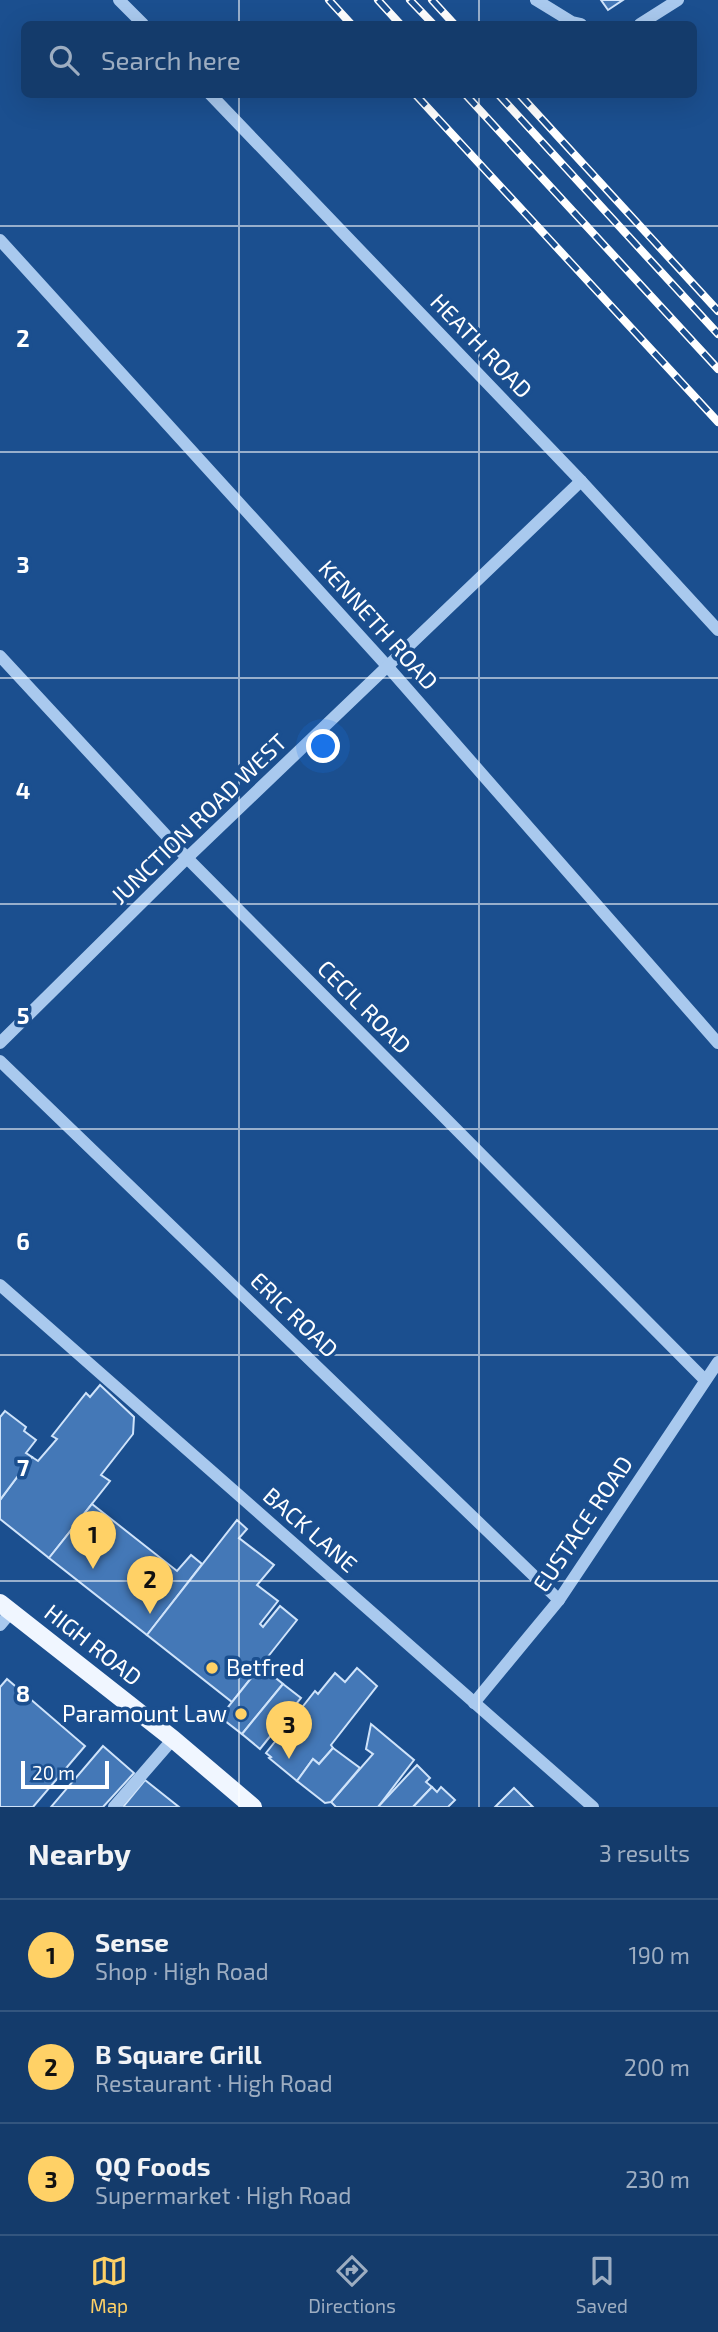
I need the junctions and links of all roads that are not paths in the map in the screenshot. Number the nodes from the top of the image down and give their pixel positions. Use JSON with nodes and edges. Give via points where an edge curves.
{"nodes":[{"id":1,"x":119,"y":0,"type":"edge"},
{"id":2,"x":536,"y":0,"type":"edge"},
{"id":3,"x":678,"y":0,"type":"edge"},
{"id":4,"x":140,"y":21,"type":"edge"},
{"id":5,"x":570,"y":21,"type":"edge"},
{"id":6,"x":645,"y":21,"type":"edge"},
{"id":7,"x":214,"y":98,"type":"edge"},
{"id":8,"x":0,"y":240,"type":"edge"},
{"id":9,"x":581,"y":481,"type":"junction"},
{"id":10,"x":718,"y":630,"type":"edge"},
{"id":11,"x":0,"y":656,"type":"edge"},
{"id":12,"x":388,"y":667,"type":"junction"},
{"id":13,"x":187,"y":858,"type":"junction"},
{"id":14,"x":0,"y":1043,"type":"edge"},
{"id":15,"x":718,"y":1043,"type":"edge"},
{"id":16,"x":0,"y":1061,"type":"edge"},
{"id":17,"x":0,"y":1284,"type":"edge"},
{"id":18,"x":718,"y":1362,"type":"edge"},
{"id":19,"x":705,"y":1380,"type":"junction"},
{"id":20,"x":559,"y":1600,"type":"junction"},
{"id":21,"x":4,"y":1613,"type":"edge"},
{"id":22,"x":474,"y":1703,"type":"junction"},
{"id":23,"x":173,"y":1739,"type":"junction"},
{"id":24,"x":114,"y":1807,"type":"edge"},
{"id":25,"x":253,"y":1807,"type":"edge"},
{"id":26,"x":593,"y":1807,"type":"edge"}],
"edges":[{"from":1,"to":4,"type":"street"},
{"from":2,"to":5,"type":"street"},
{"from":3,"to":6,"type":"street"},
{"from":7,"to":9,"type":"street","name":"HEATH ROAD"},
{"from":8,"to":12,"type":"street","name":"KENNETH ROAD"},
{"from":9,"to":10,"type":"street","name":"HEATH ROAD"},
{"from":9,"to":12,"type":"street","name":"JUNCTION ROAD WEST"},
{"from":11,"to":13,"type":"street","name":"CECIL ROAD"},
{"from":12,"to":13,"type":"street","name":"JUNCTION ROAD WEST"},
{"from":12,"to":15,"type":"street","name":"KENNETH ROAD"},
{"from":13,"to":14,"type":"street","name":"JUNCTION ROAD WEST"},
{"from":13,"to":19,"type":"street","name":"CECIL ROAD"},
{"from":16,"to":20,"type":"street","name":"ERIC ROAD"},
{"from":17,"to":22,"type":"street","name":"BACK LANE"},
{"from":18,"to":19,"type":"street","name":"EUSTACE ROAD"},
{"from":19,"to":20,"type":"street","name":"EUSTACE ROAD"},
{"from":20,"to":22,"type":"street","name":"EUSTACE ROAD"},
{"from":21,"to":23,"type":"main road","name":"HIGH ROAD"},
{"from":22,"to":26,"type":"street","name":"BACK LANE"},
{"from":23,"to":24,"type":"street"},
{"from":23,"to":25,"type":"main road","name":"HIGH ROAD"}]}
